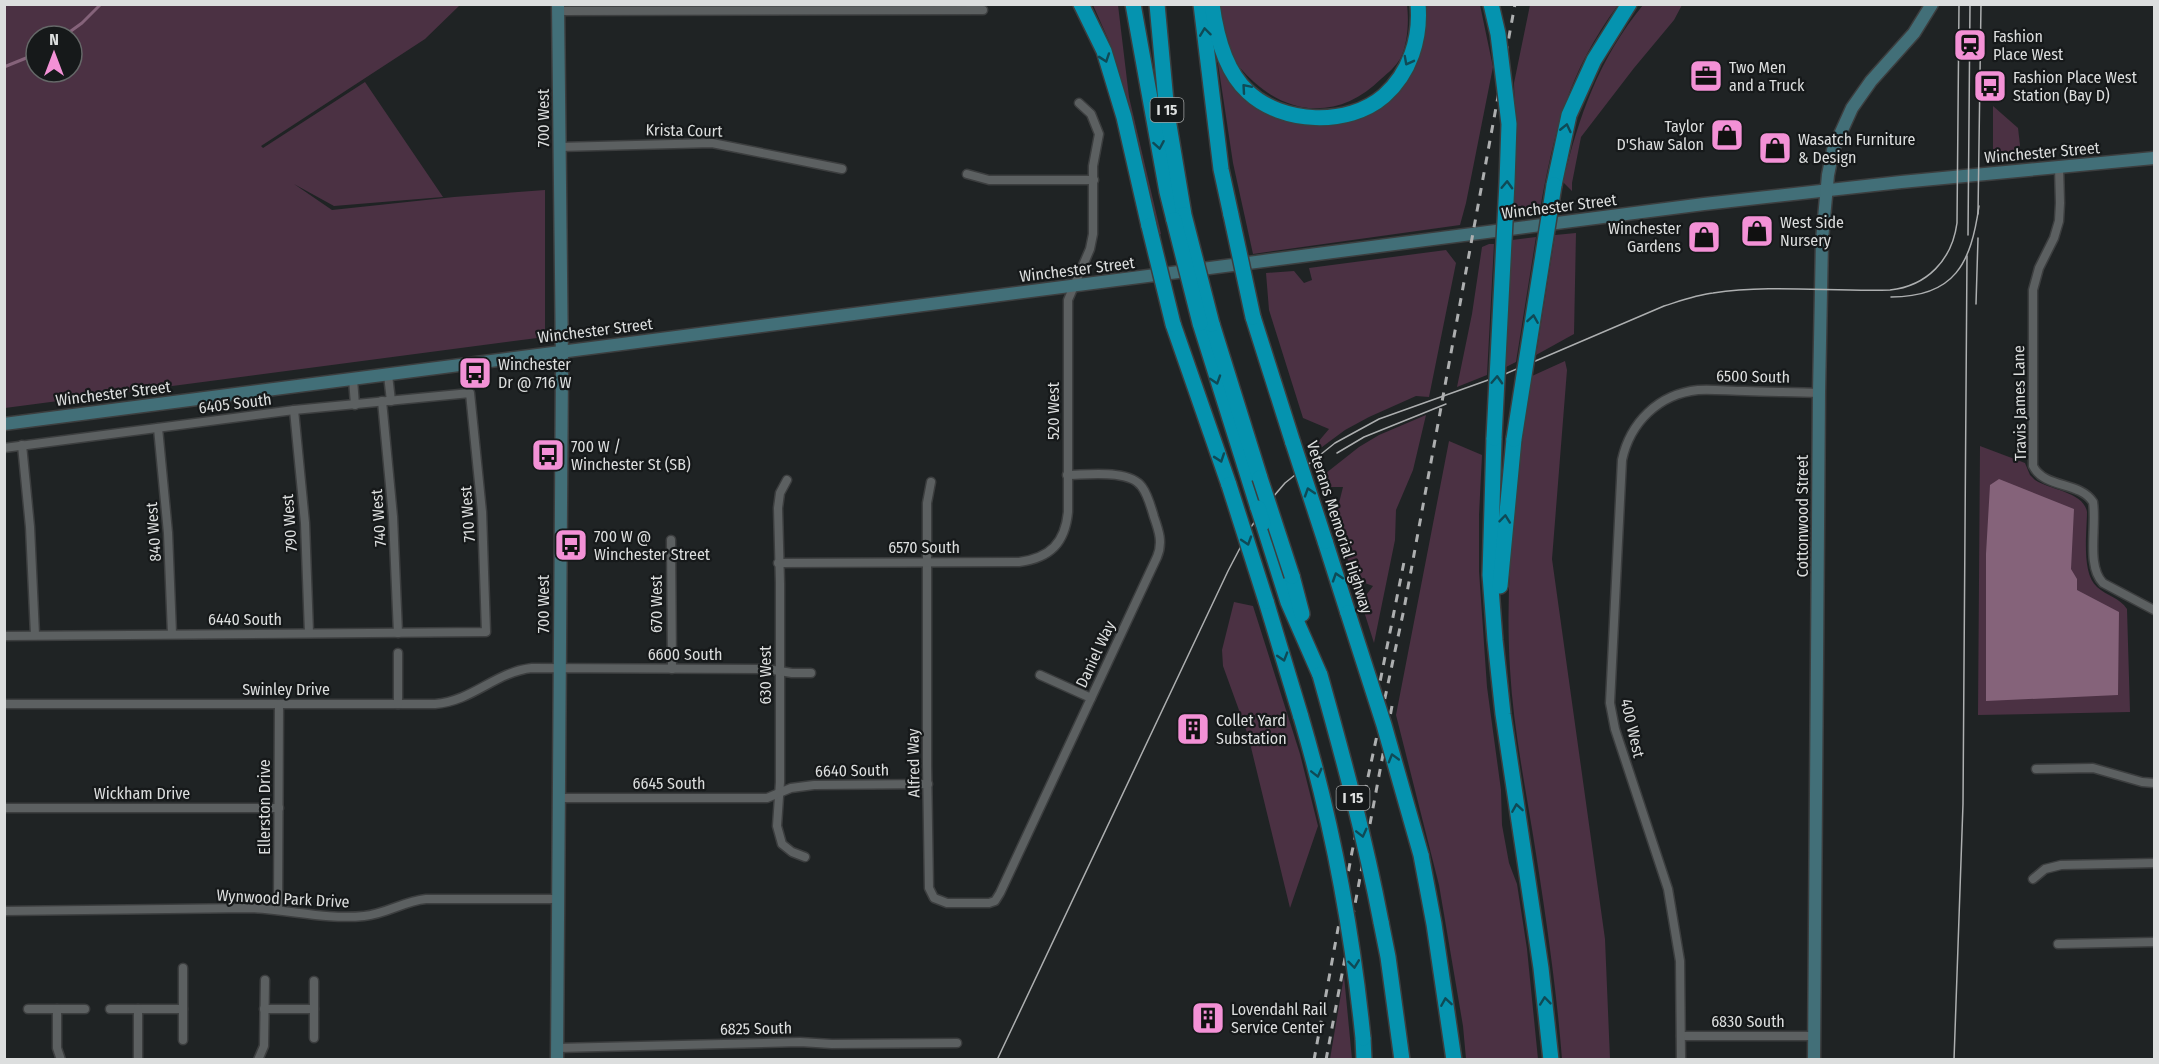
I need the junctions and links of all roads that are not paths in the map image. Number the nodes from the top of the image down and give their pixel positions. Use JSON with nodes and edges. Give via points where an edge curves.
{"nodes":[{"id":1,"x":1081,"y":4,"type":"edge"},
{"id":2,"x":1133,"y":4,"type":"edge"},
{"id":3,"x":1157,"y":4,"type":"edge"},
{"id":4,"x":1201,"y":4,"type":"edge"},
{"id":5,"x":1212,"y":4,"type":"edge"},
{"id":6,"x":1418,"y":4,"type":"edge"},
{"id":7,"x":1491,"y":4,"type":"edge"},
{"id":8,"x":1629,"y":4,"type":"edge"},
{"id":9,"x":1932,"y":4,"type":"edge"},
{"id":10,"x":807,"y":7,"type":"edge"},
{"id":11,"x":558,"y":8,"type":"edge"},
{"id":12,"x":983,"y":10,"type":"dead end"},
{"id":13,"x":1079,"y":103,"type":"dead end"},
{"id":14,"x":559,"y":147,"type":"junction"},
{"id":15,"x":2154,"y":158,"type":"edge"},
{"id":16,"x":2059,"y":167,"type":"junction"},
{"id":17,"x":843,"y":170,"type":"dead end"},
{"id":18,"x":967,"y":174,"type":"dead end"},
{"id":19,"x":1094,"y":180,"type":"junction"},
{"id":20,"x":1827,"y":190,"type":"junction"},
{"id":21,"x":1179,"y":218,"type":"junction"},
{"id":22,"x":1076,"y":285,"type":"junction"},
{"id":23,"x":1206,"y":324,"type":"junction"},
{"id":24,"x":561,"y":351,"type":"junction"},
{"id":25,"x":388,"y":375,"type":"junction"},
{"id":26,"x":353,"y":379,"type":"junction"},
{"id":27,"x":1687,"y":392,"type":"joint"},
{"id":28,"x":470,"y":393,"type":"joint"},
{"id":29,"x":1819,"y":393,"type":"junction"},
{"id":30,"x":387,"y":401,"type":"junction"},
{"id":31,"x":355,"y":405,"type":"junction"},
{"id":32,"x":294,"y":410,"type":"junction"},
{"id":33,"x":4,"y":424,"type":"edge"},
{"id":34,"x":158,"y":428,"type":"junction"},
{"id":35,"x":22,"y":446,"type":"junction"},
{"id":36,"x":4,"y":448,"type":"edge"},
{"id":37,"x":1068,"y":475,"type":"junction"},
{"id":38,"x":787,"y":480,"type":"dead end"},
{"id":39,"x":931,"y":482,"type":"dead end"},
{"id":40,"x":1061,"y":538,"type":"joint"},
{"id":41,"x":671,"y":540,"type":"dead end"},
{"id":42,"x":778,"y":563,"type":"junction"},
{"id":43,"x":928,"y":563,"type":"junction"},
{"id":44,"x":2154,"y":610,"type":"edge"},
{"id":45,"x":486,"y":632,"type":"joint"},
{"id":46,"x":309,"y":633,"type":"junction"},
{"id":47,"x":398,"y":633,"type":"junction"},
{"id":48,"x":172,"y":634,"type":"junction"},
{"id":49,"x":35,"y":635,"type":"junction"},
{"id":50,"x":4,"y":636,"type":"edge"},
{"id":51,"x":1495,"y":640,"type":"junction"},
{"id":52,"x":398,"y":653,"type":"dead end"},
{"id":53,"x":560,"y":668,"type":"junction"},
{"id":54,"x":672,"y":669,"type":"junction"},
{"id":55,"x":780,"y":671,"type":"junction"},
{"id":56,"x":811,"y":673,"type":"dead end"},
{"id":57,"x":1040,"y":675,"type":"dead end"},
{"id":58,"x":1320,"y":675,"type":"junction"},
{"id":59,"x":1091,"y":698,"type":"junction"},
{"id":60,"x":4,"y":704,"type":"edge"},
{"id":61,"x":279,"y":704,"type":"junction"},
{"id":62,"x":398,"y":704,"type":"junction"},
{"id":63,"x":2036,"y":769,"type":"dead end"},
{"id":64,"x":2154,"y":783,"type":"edge"},
{"id":65,"x":928,"y":784,"type":"junction"},
{"id":66,"x":779,"y":793,"type":"junction"},
{"id":67,"x":559,"y":798,"type":"junction"},
{"id":68,"x":4,"y":808,"type":"edge"},
{"id":69,"x":279,"y":808,"type":"junction"},
{"id":70,"x":805,"y":857,"type":"dead end"},
{"id":71,"x":2154,"y":863,"type":"edge"},
{"id":72,"x":2033,"y":879,"type":"dead end"},
{"id":73,"x":558,"y":899,"type":"junction"},
{"id":74,"x":995,"y":901,"type":"joint"},
{"id":75,"x":278,"y":910,"type":"junction"},
{"id":76,"x":4,"y":911,"type":"edge"},
{"id":77,"x":2154,"y":942,"type":"edge"},
{"id":78,"x":2058,"y":944,"type":"dead end"},
{"id":79,"x":183,"y":968,"type":"dead end"},
{"id":80,"x":265,"y":980,"type":"dead end"},
{"id":81,"x":314,"y":981,"type":"dead end"},
{"id":82,"x":28,"y":1009,"type":"dead end"},
{"id":83,"x":57,"y":1009,"type":"junction"},
{"id":84,"x":85,"y":1009,"type":"dead end"},
{"id":85,"x":110,"y":1009,"type":"dead end"},
{"id":86,"x":138,"y":1009,"type":"junction"},
{"id":87,"x":183,"y":1009,"type":"junction"},
{"id":88,"x":264,"y":1009,"type":"junction"},
{"id":89,"x":314,"y":1009,"type":"junction"},
{"id":90,"x":1681,"y":1036,"type":"junction"},
{"id":91,"x":1814,"y":1036,"type":"junction"},
{"id":92,"x":314,"y":1038,"type":"dead end"},
{"id":93,"x":183,"y":1040,"type":"dead end"},
{"id":94,"x":957,"y":1043,"type":"dead end"},
{"id":95,"x":557,"y":1054,"type":"edge"},
{"id":96,"x":61,"y":1059,"type":"edge"},
{"id":97,"x":138,"y":1059,"type":"edge"},
{"id":98,"x":258,"y":1059,"type":"edge"},
{"id":99,"x":1364,"y":1059,"type":"edge"},
{"id":100,"x":1402,"y":1059,"type":"edge"},
{"id":101,"x":1454,"y":1059,"type":"edge"},
{"id":102,"x":1551,"y":1059,"type":"edge"},
{"id":103,"x":1681,"y":1059,"type":"edge"},
{"id":104,"x":1814,"y":1059,"type":"edge"}],
"edges":[{"from":1,"to":99,"type":"highway","one_way":true,"bridge":true,"via":[[1104,51],[1121,106],[1173,324],[1229,485],[1317,769],[1341,878]]},
{"from":2,"to":21,"type":"highway","one_way":true,"via":[[1165,180]]},
{"from":3,"to":21,"type":"highway","number":"I 15"},
{"from":101,"to":4,"type":"highway","name":"Veterans Memorial Highway","one_way":true,"bridge":true,"via":[[1421,855],[1384,725],[1253,317],[1221,169]]},
{"from":6,"to":5,"type":"highway","one_way":true,"via":[[1419,32],[1411,58],[1383,96],[1354,113],[1323,118],[1269,108],[1246,91],[1226,61]]},
{"from":51,"to":7,"type":"highway","one_way":true,"bridge":true,"via":[[1490,575],[1509,124]]},
{"from":51,"to":8,"type":"highway","one_way":true,"bridge":true,"via":[[1514,439],[1554,185],[1569,115],[1594,60]]},
{"from":9,"to":20,"type":"main road","name":"Cottonwood Street","via":[[1914,33],[1870,81],[1852,108],[1833,150]]},
{"from":10,"to":11,"type":"street"},
{"from":10,"to":12,"type":"street"},
{"from":11,"to":14,"type":"main road","name":"700 West"},
{"from":13,"to":19,"type":"street","name":"520 West","via":[[1091,114],[1099,134]]},
{"from":14,"to":17,"type":"street","name":"Krista Court","via":[[712,143]]},
{"from":14,"to":24,"type":"main road","name":"700 West"},
{"from":15,"to":16,"type":"main road","name":"Winchester Street"},
{"from":16,"to":20,"type":"main road","name":"Winchester Street"},
{"from":16,"to":44,"type":"street","name":"Travis James Lane","via":[[2059,221],[2038,268],[2033,290],[2033,466],[2043,478],[2082,492],[2092,502],[2094,564],[2103,584]]},
{"from":18,"to":19,"type":"street","via":[[989,180]]},
{"from":19,"to":22,"type":"street","name":"520 West","via":[[1093,234]]},
{"from":20,"to":22,"type":"main road","name":"Winchester Street"},
{"from":20,"to":29,"type":"main road","name":"Cottonwood Street","via":[[1822,240]]},
{"from":21,"to":23,"type":"highway","number":"I 15","bridge":true},
{"from":22,"to":24,"type":"main road","name":"Winchester Street"},
{"from":22,"to":37,"type":"street","name":"520 West","via":[[1068,300]]},
{"from":23,"to":58,"type":"highway","number":"I 15","bridge":true,"via":[[1292,576]]},
{"from":23,"to":58,"type":"highway","one_way":true,"bridge":true,"via":[[1288,602]]},
{"from":24,"to":25,"type":"main road","name":"Winchester Street"},
{"from":24,"to":53,"type":"main road","name":"700 West"},
{"from":25,"to":26,"type":"main road","name":"Winchester Street"},
{"from":25,"to":30,"type":"street","name":"740 West"},
{"from":26,"to":31,"type":"street"},
{"from":26,"to":33,"type":"main road","name":"Winchester Street"},
{"from":27,"to":29,"type":"street","name":"6500 South"},
{"from":27,"to":90,"type":"street","name":"400 West","via":[[1648,412],[1636,426],[1622,460],[1610,692],[1614,729],[1668,889],[1680,961]]},
{"from":28,"to":30,"type":"street","name":"6405 South"},
{"from":28,"to":45,"type":"street","name":"710 West","via":[[482,512]]},
{"from":29,"to":91,"type":"main road","name":"Cottonwood Street"},
{"from":30,"to":31,"type":"street","name":"6405 South"},
{"from":30,"to":47,"type":"street","name":"740 West"},
{"from":31,"to":32,"type":"street","name":"6405 South"},
{"from":32,"to":34,"type":"street","name":"6405 South"},
{"from":32,"to":46,"type":"street","name":"790 West","via":[[305,523]]},
{"from":34,"to":35,"type":"street","name":"6405 South"},
{"from":34,"to":48,"type":"street","name":"840 West"},
{"from":35,"to":36,"type":"street","name":"6405 South"},
{"from":35,"to":49,"type":"street"},
{"from":37,"to":40,"type":"street","name":"520 West","via":[[1066,525]]},
{"from":37,"to":59,"type":"street","name":"Daniel Way","via":[[1124,475],[1137,481],[1146,494],[1160,541],[1157,557]]},
{"from":38,"to":42,"type":"street","name":"630 West","via":[[778,508]]},
{"from":39,"to":43,"type":"street","name":"Alfred Way","via":[[927,503]]},
{"from":40,"to":43,"type":"street","name":"6570 South","via":[[1034,560]]},
{"from":41,"to":54,"type":"street","name":"670 West"},
{"from":42,"to":43,"type":"street","name":"6570 South"},
{"from":42,"to":55,"type":"street","name":"630 West"},
{"from":43,"to":65,"type":"street","name":"Alfred Way"},
{"from":45,"to":47,"type":"street","name":"6440 South"},
{"from":46,"to":47,"type":"street","name":"6440 South"},
{"from":46,"to":48,"type":"street","name":"6440 South"},
{"from":48,"to":49,"type":"street","name":"6440 South"},
{"from":49,"to":50,"type":"street","name":"6440 South"},
{"from":102,"to":51,"type":"highway","one_way":true},
{"from":52,"to":62,"type":"street"},
{"from":53,"to":54,"type":"street","name":"6600 South"},
{"from":53,"to":62,"type":"street","name":"Swinley Drive","via":[[511,672],[467,697],[450,702]]},
{"from":53,"to":67,"type":"main road","name":"700 West"},
{"from":54,"to":55,"type":"street","name":"6600 South"},
{"from":55,"to":56,"type":"street","name":"6600 South"},
{"from":55,"to":66,"type":"street","name":"630 West"},
{"from":57,"to":59,"type":"street"},
{"from":58,"to":100,"type":"highway","number":"I 15","one_way":true,"bridge":true,"via":[[1373,880]]},
{"from":59,"to":74,"type":"street","name":"Daniel Way"},
{"from":60,"to":61,"type":"street","name":"Swinley Drive"},
{"from":61,"to":62,"type":"street","name":"Swinley Drive"},
{"from":61,"to":69,"type":"street","name":"Ellerston Drive"},
{"from":63,"to":64,"type":"street","via":[[2093,768]]},
{"from":65,"to":66,"type":"street","name":"6640 South","via":[[820,785]]},
{"from":65,"to":74,"type":"street","name":"Alfred Way","via":[[932,896],[946,903]]},
{"from":66,"to":67,"type":"street","name":"6645 South","via":[[766,798]]},
{"from":66,"to":70,"type":"street","name":"630 West","via":[[779,838],[786,849]]},
{"from":67,"to":73,"type":"main road","name":"700 West"},
{"from":68,"to":69,"type":"street","name":"Wickham Drive"},
{"from":69,"to":75,"type":"street","name":"Ellerston Drive"},
{"from":71,"to":72,"type":"street","via":[[2061,865],[2045,869]]},
{"from":73,"to":75,"type":"street","name":"Wynwood Park Drive","via":[[426,899],[364,916],[315,916]]},
{"from":73,"to":95,"type":"main road","name":"700 West"},
{"from":75,"to":76,"type":"street","name":"Wynwood Park Drive"},
{"from":77,"to":78,"type":"street"},
{"from":79,"to":87,"type":"street"},
{"from":80,"to":88,"type":"street"},
{"from":81,"to":89,"type":"street"},
{"from":82,"to":83,"type":"street"},
{"from":83,"to":84,"type":"street"},
{"from":83,"to":96,"type":"street","via":[[57,1048]]},
{"from":85,"to":86,"type":"street"},
{"from":86,"to":87,"type":"street"},
{"from":86,"to":97,"type":"street"},
{"from":87,"to":93,"type":"street"},
{"from":88,"to":89,"type":"street"},
{"from":88,"to":98,"type":"street","via":[[264,1046]]},
{"from":89,"to":92,"type":"street"},
{"from":90,"to":91,"type":"street","name":"6830 South"},
{"from":90,"to":103,"type":"street","name":"400 West"},
{"from":91,"to":104,"type":"main road","name":"Cottonwood Street"},
{"from":94,"to":95,"type":"street","name":"6825 South","via":[[800,1042]]}]}
